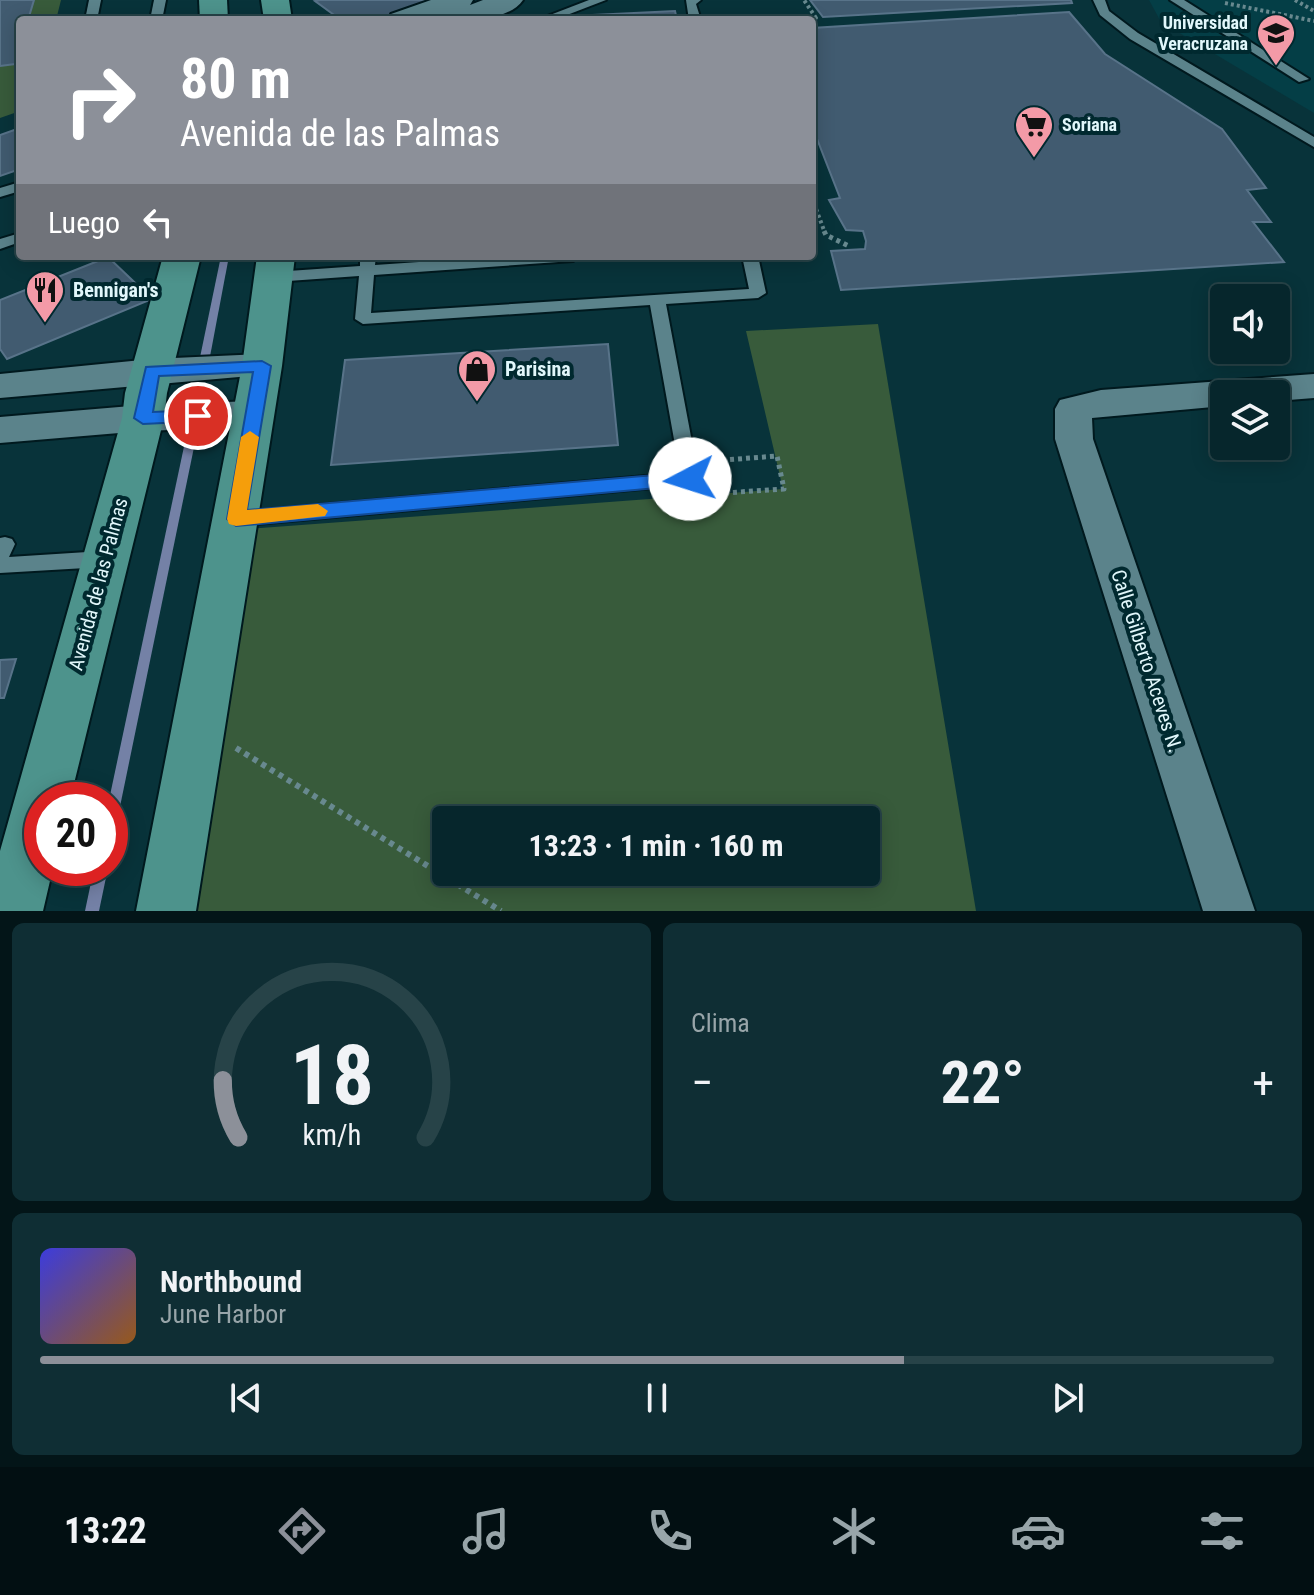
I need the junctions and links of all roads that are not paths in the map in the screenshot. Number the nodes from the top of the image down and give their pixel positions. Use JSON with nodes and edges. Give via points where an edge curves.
{"nodes":[{"id":1,"x":459,"y":0,"type":"edge"},
{"id":2,"x":506,"y":0,"type":"edge"},
{"id":3,"x":600,"y":0,"type":"edge"},
{"id":4,"x":1099,"y":0,"type":"edge"},
{"id":5,"x":1176,"y":0,"type":"edge"},
{"id":6,"x":413,"y":16,"type":"edge"},
{"id":7,"x":465,"y":16,"type":"edge"},
{"id":8,"x":554,"y":16,"type":"edge"},
{"id":9,"x":1303,"y":79,"type":"dead end"},
{"id":10,"x":1314,"y":143,"type":"edge"},
{"id":11,"x":181,"y":260,"type":"edge"},
{"id":12,"x":456,"y":260,"type":"edge"},
{"id":13,"x":751,"y":260,"type":"edge"},
{"id":14,"x":368,"y":263,"type":"edge"},
{"id":15,"x":275,"y":266,"type":"edge"},
{"id":16,"x":657,"y":300,"type":"junction"},
{"id":17,"x":262,"y":366,"type":"junction"},
{"id":18,"x":152,"y":371,"type":"junction"},
{"id":19,"x":0,"y":386,"type":"edge"},
{"id":20,"x":1314,"y":386,"type":"edge"},
{"id":21,"x":254,"y":414,"type":"junction"},
{"id":22,"x":143,"y":418,"type":"junction"},
{"id":23,"x":0,"y":430,"type":"edge"},
{"id":24,"x":236,"y":519,"type":"junction"},
{"id":25,"x":0,"y":545,"type":"edge"},
{"id":26,"x":0,"y":555,"type":"edge"},
{"id":27,"x":103,"y":559,"type":"junction"},
{"id":28,"x":0,"y":565,"type":"edge"},
{"id":29,"x":13,"y":911,"type":"edge"},
{"id":30,"x":166,"y":911,"type":"edge"},
{"id":31,"x":1229,"y":911,"type":"edge"}],
"edges":[{"from":1,"to":6,"type":"street"},
{"from":2,"to":7,"type":"street"},
{"from":3,"to":8,"type":"lane"},
{"from":4,"to":10,"type":"lane","via":[[1104,13],[1134,36]]},
{"from":5,"to":9,"type":"lane"},
{"from":11,"to":18,"type":"main road","name":"Avenida de las Palmas"},
{"from":12,"to":14,"type":"lane"},
{"from":13,"to":16,"type":"lane","via":[[758,293]]},
{"from":14,"to":15,"type":"lane"},
{"from":14,"to":16,"type":"lane","via":[[363,319]]},
{"from":15,"to":17,"type":"main road"},
{"from":16,"to":24,"type":"lane","via":[[690,479]]},
{"from":17,"to":18,"type":"street"},
{"from":17,"to":21,"type":"main road"},
{"from":18,"to":19,"type":"street"},
{"from":18,"to":22,"type":"main road","name":"Avenida de las Palmas"},
{"from":20,"to":31,"type":"street","name":"Calle Gilberto Aceves N.","via":[[1073,409],[1074,439]]},
{"from":21,"to":22,"type":"street"},
{"from":21,"to":24,"type":"main road"},
{"from":22,"to":23,"type":"street"},
{"from":22,"to":27,"type":"main road","name":"Avenida de las Palmas"},
{"from":24,"to":30,"type":"main road"},
{"from":25,"to":26,"type":"lane","via":[[5,544]]},
{"from":27,"to":28,"type":"lane"},
{"from":27,"to":29,"type":"main road","name":"Avenida de las Palmas"}]}
